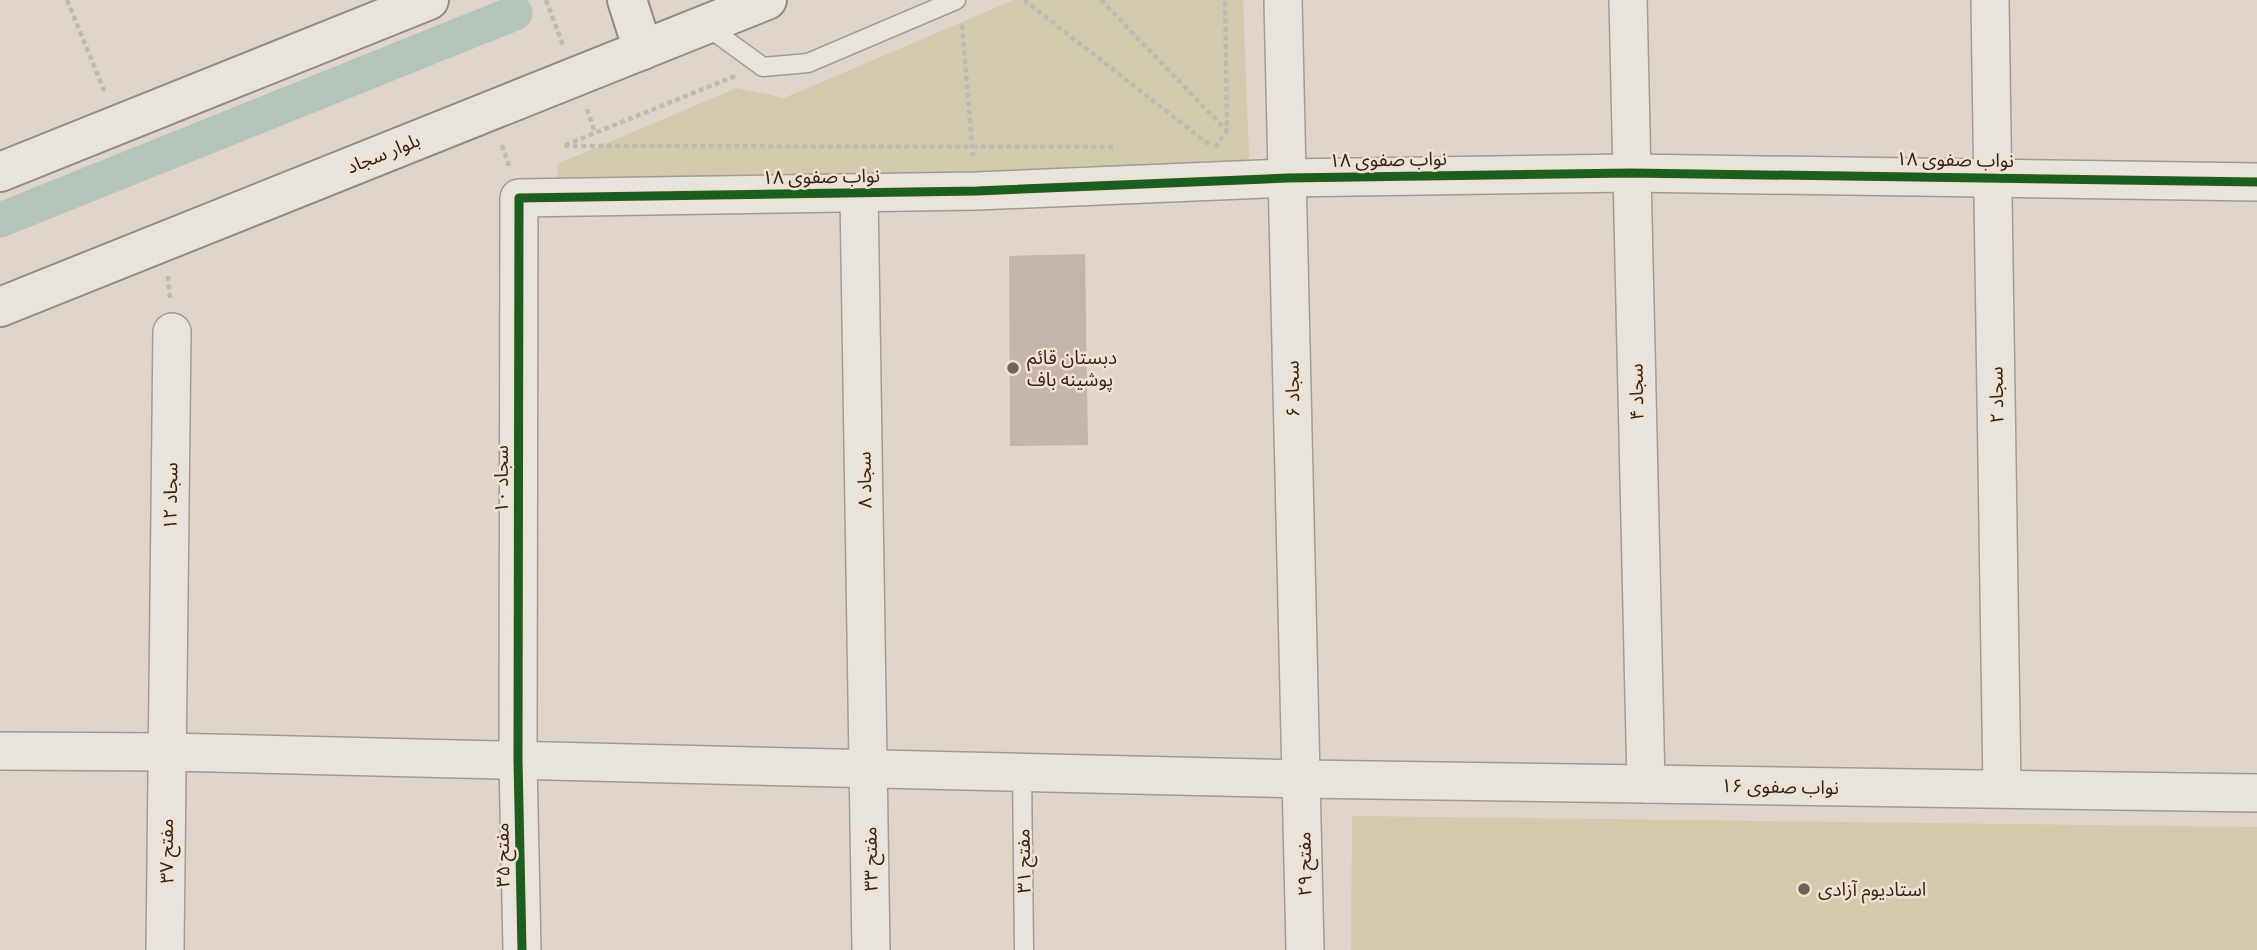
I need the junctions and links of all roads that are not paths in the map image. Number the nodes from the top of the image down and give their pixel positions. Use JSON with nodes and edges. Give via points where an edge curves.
{"nodes":[{"id":1,"x":429,"y":0,"type":"edge"},
{"id":2,"x":627,"y":0,"type":"edge"},
{"id":3,"x":767,"y":0,"type":"edge"},
{"id":4,"x":1283,"y":0,"type":"edge"},
{"id":5,"x":1628,"y":0,"type":"edge"},
{"id":6,"x":1990,"y":0,"type":"edge"},
{"id":7,"x":959,"y":7,"type":"edge"},
{"id":8,"x":705,"y":24,"type":"junction"},
{"id":9,"x":643,"y":50,"type":"junction"},
{"id":10,"x":0,"y":172,"type":"edge"},
{"id":11,"x":1631,"y":173,"type":"junction"},
{"id":12,"x":1993,"y":176,"type":"junction"},
{"id":13,"x":1287,"y":178,"type":"junction"},
{"id":14,"x":2257,"y":182,"type":"edge"},
{"id":15,"x":859,"y":193,"type":"junction"},
{"id":16,"x":519,"y":198,"type":"joint"},
{"id":17,"x":0,"y":307,"type":"edge"},
{"id":18,"x":172,"y":332,"type":"road end"},
{"id":19,"x":0,"y":751,"type":"edge"},
{"id":20,"x":167,"y":752,"type":"junction"},
{"id":21,"x":518,"y":760,"type":"junction"},
{"id":22,"x":868,"y":768,"type":"junction"},
{"id":23,"x":1022,"y":772,"type":"junction"},
{"id":24,"x":1302,"y":779,"type":"junction"},
{"id":25,"x":1647,"y":784,"type":"junction"},
{"id":26,"x":2002,"y":789,"type":"junction"},
{"id":27,"x":2257,"y":793,"type":"edge"},
{"id":28,"x":165,"y":950,"type":"edge"},
{"id":29,"x":522,"y":950,"type":"edge"},
{"id":30,"x":871,"y":950,"type":"edge"},
{"id":31,"x":1024,"y":950,"type":"edge"},
{"id":32,"x":1305,"y":950,"type":"edge"}],
"edges":[{"from":1,"to":10,"type":"main road"},
{"from":2,"to":9,"type":"main road"},
{"from":3,"to":8,"type":"main road","name":"بلوار سجاد"},
{"from":4,"to":13,"type":"street","name":"سجاد ۶"},
{"from":5,"to":11,"type":"street","name":"سجاد ۴"},
{"from":6,"to":12,"type":"street","name":"سجاد ۲"},
{"from":7,"to":8,"type":"lane","via":[[808,63],[763,67]]},
{"from":8,"to":9,"type":"main road","name":"بلوار سجاد"},
{"from":9,"to":17,"type":"main road","name":"بلوار سجاد"},
{"from":11,"to":12,"type":"street","name":"نواب صفوی ۱۸"},
{"from":11,"to":13,"type":"street","name":"نواب صفوی ۱۸"},
{"from":11,"to":25,"type":"street","name":"سجاد ۴"},
{"from":12,"to":14,"type":"street","name":"نواب صفوی ۱۸"},
{"from":12,"to":26,"type":"street","name":"سجاد ۲"},
{"from":13,"to":15,"type":"street","name":"نواب صفوی ۱۸"},
{"from":13,"to":24,"type":"street","name":"سجاد ۶"},
{"from":15,"to":16,"type":"street","name":"نواب صفوی ۱۸"},
{"from":15,"to":22,"type":"street","name":"سجاد ۸"},
{"from":16,"to":21,"type":"street","name":"سجاد ۱۰"},
{"from":18,"to":20,"type":"street","name":"سجاد ۱۲"},
{"from":19,"to":20,"type":"street","name":"نواب صفوی ۱۶"},
{"from":20,"to":21,"type":"street","name":"نواب صفوی ۱۶"},
{"from":20,"to":28,"type":"street","name":"مفتح ۳۷"},
{"from":21,"to":22,"type":"street","name":"نواب صفوی ۱۶"},
{"from":21,"to":29,"type":"street","name":"مفتح ۳۵"},
{"from":22,"to":23,"type":"street","name":"نواب صفوی ۱۶"},
{"from":22,"to":30,"type":"street","name":"مفتح ۳۳"},
{"from":23,"to":24,"type":"street","name":"نواب صفوی ۱۶"},
{"from":23,"to":31,"type":"lane","name":"مفتح ۳۱"},
{"from":24,"to":25,"type":"street","name":"نواب صفوی ۱۶"},
{"from":24,"to":32,"type":"street","name":"مفتح ۲۹"},
{"from":25,"to":26,"type":"street","name":"نواب صفوی ۱۶"},
{"from":26,"to":27,"type":"street","name":"نواب صفوی ۱۶"}]}
